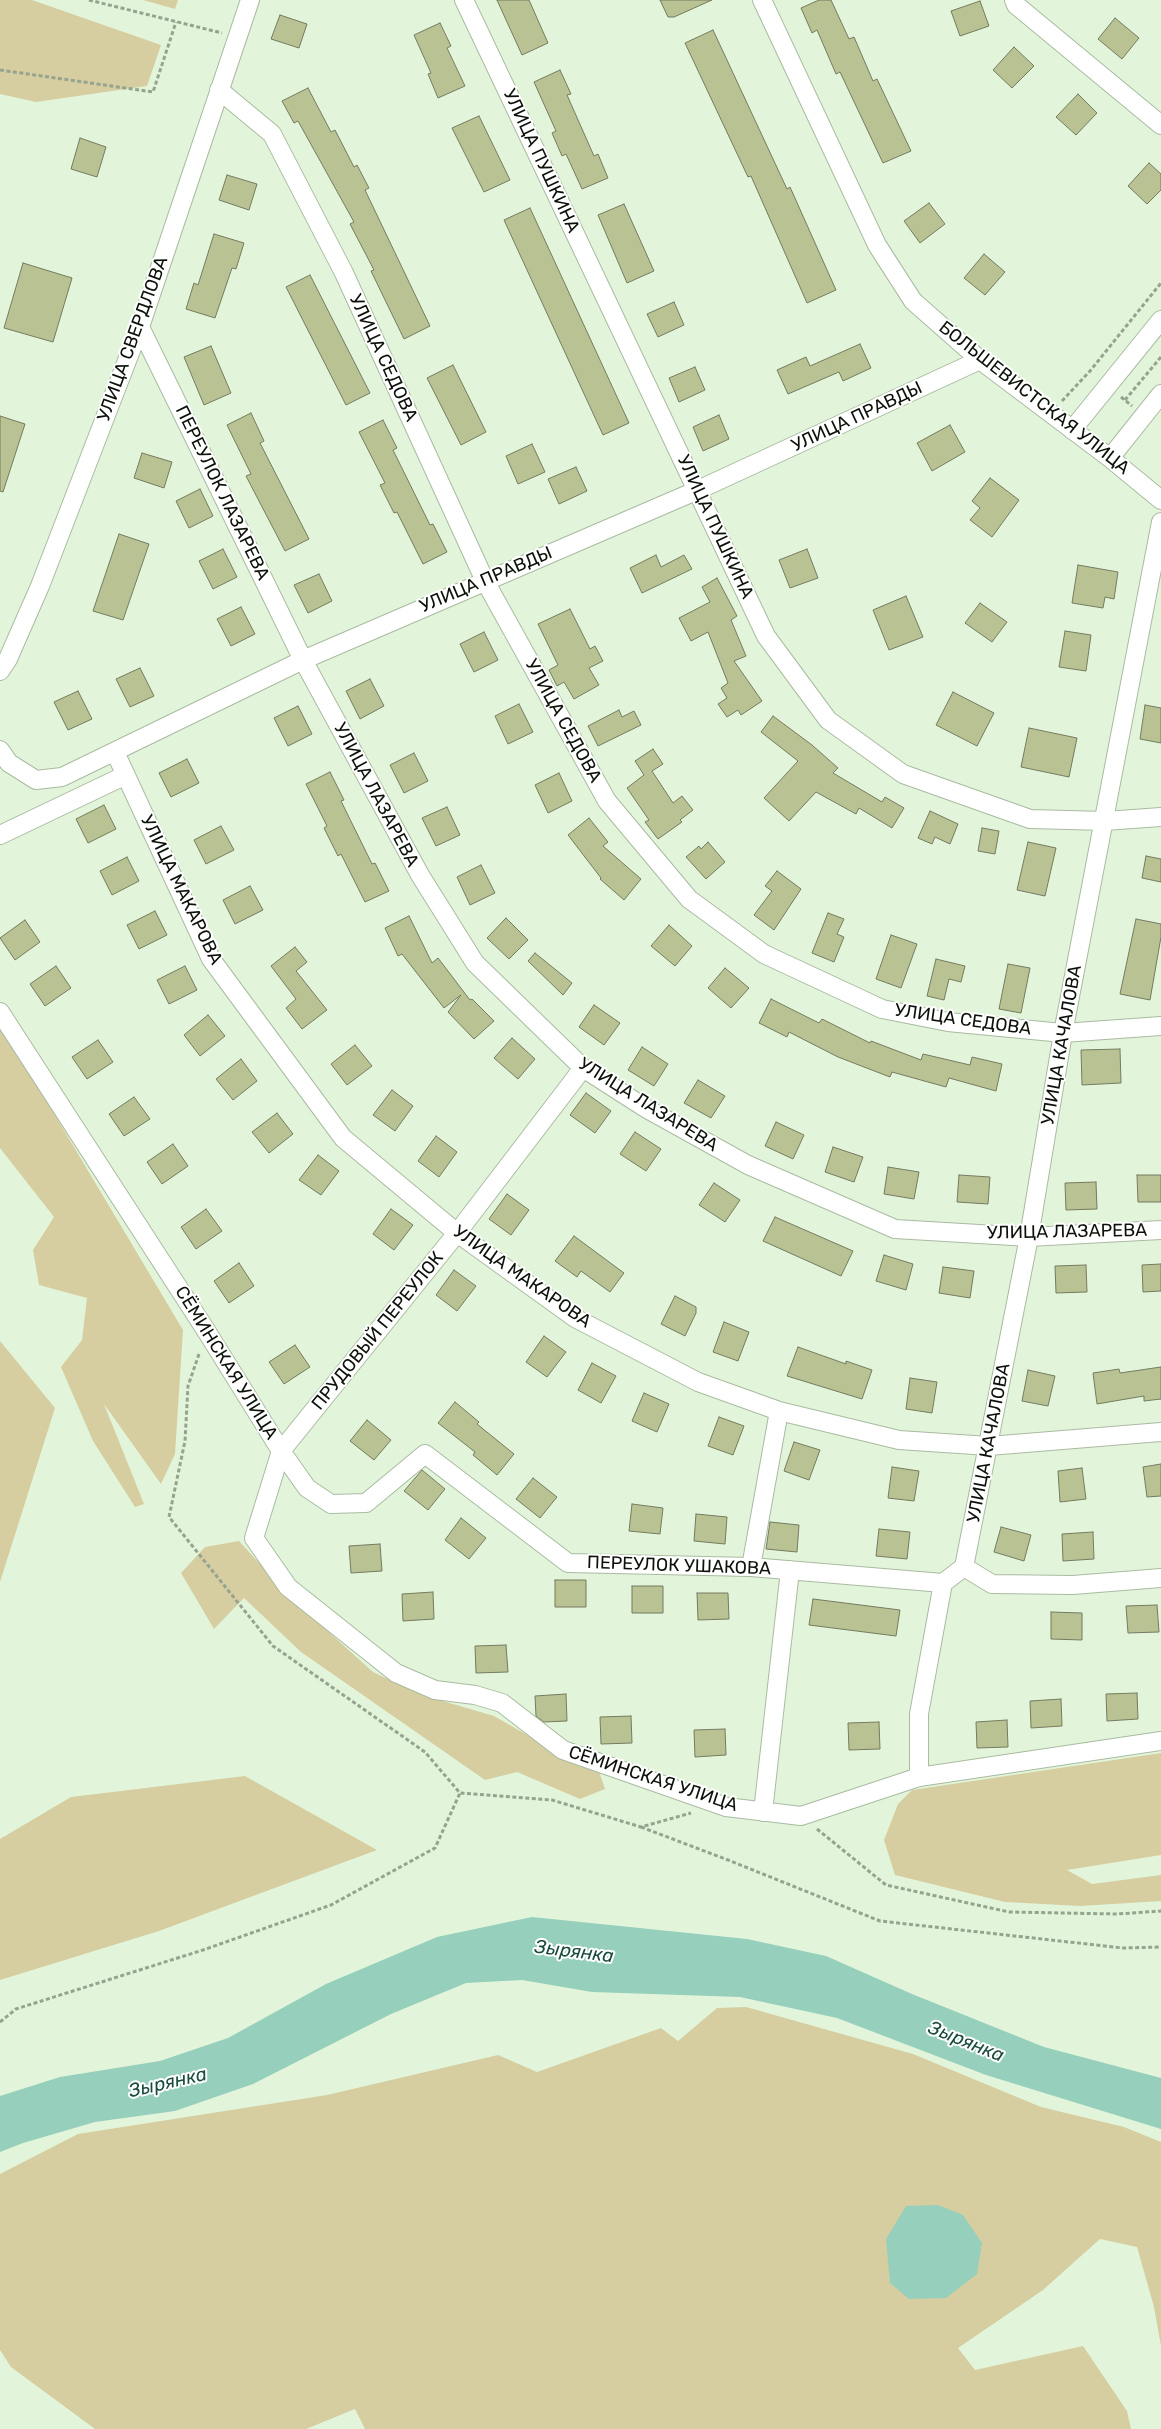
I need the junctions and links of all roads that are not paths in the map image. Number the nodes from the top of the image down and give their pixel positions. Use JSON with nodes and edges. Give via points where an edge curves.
{"nodes":[{"id":1,"x":250,"y":0,"type":"edge"},
{"id":2,"x":464,"y":0,"type":"edge"},
{"id":3,"x":762,"y":0,"type":"edge"},
{"id":4,"x":1014,"y":0,"type":"edge"},
{"id":5,"x":219,"y":90,"type":"junction"},
{"id":6,"x":1161,"y":125,"type":"edge"},
{"id":7,"x":1161,"y":320,"type":"edge"},
{"id":8,"x":140,"y":327,"type":"junction"},
{"id":9,"x":980,"y":360,"type":"junction"},
{"id":10,"x":1161,"y":394,"type":"edge"},
{"id":11,"x":1072,"y":430,"type":"junction"},
{"id":12,"x":1110,"y":458,"type":"junction"},
{"id":13,"x":698,"y":490,"type":"junction"},
{"id":14,"x":1161,"y":500,"type":"edge"},
{"id":15,"x":1161,"y":522,"type":"edge"},
{"id":16,"x":484,"y":581,"type":"junction"},
{"id":17,"x":303,"y":660,"type":"junction"},
{"id":18,"x":0,"y":671,"type":"edge"},
{"id":19,"x":0,"y":750,"type":"edge"},
{"id":20,"x":115,"y":752,"type":"junction"},
{"id":21,"x":126,"y":775,"type":"junction"},
{"id":22,"x":1161,"y":817,"type":"edge"},
{"id":23,"x":1105,"y":821,"type":"junction"},
{"id":24,"x":0,"y":835,"type":"edge"},
{"id":25,"x":0,"y":1012,"type":"edge"},
{"id":26,"x":1161,"y":1026,"type":"edge"},
{"id":27,"x":1063,"y":1033,"type":"junction"},
{"id":28,"x":583,"y":1068,"type":"junction"},
{"id":29,"x":1161,"y":1230,"type":"edge"},
{"id":30,"x":457,"y":1233,"type":"junction"},
{"id":31,"x":1029,"y":1237,"type":"junction"},
{"id":32,"x":779,"y":1411,"type":"junction"},
{"id":33,"x":1161,"y":1432,"type":"edge"},
{"id":34,"x":988,"y":1446,"type":"junction"},
{"id":35,"x":281,"y":1451,"type":"junction"},
{"id":36,"x":751,"y":1566,"type":"junction"},
{"id":37,"x":964,"y":1568,"type":"junction"},
{"id":38,"x":790,"y":1570,"type":"junction"},
{"id":39,"x":1161,"y":1578,"type":"edge"},
{"id":40,"x":943,"y":1583,"type":"junction"},
{"id":41,"x":1161,"y":1741,"type":"edge"},
{"id":42,"x":919,"y":1777,"type":"junction"},
{"id":43,"x":762,"y":1812,"type":"junction"}],
"edges":[{"from":1,"to":5,"type":"street","name":"УЛИЦА СВЕРДЛОВА"},
{"from":2,"to":13,"type":"street","name":"УЛИЦА ПУШКИНА"},
{"from":3,"to":9,"type":"street","name":"БОЛЬШЕВИСТСКАЯ УЛИЦА","via":[[877,245],[914,300]]},
{"from":4,"to":6,"type":"street","via":[[1016,5]]},
{"from":5,"to":8,"type":"street","name":"УЛИЦА СВЕРДЛОВА"},
{"from":5,"to":16,"type":"street","name":"УЛИЦА СЕДОВА","via":[[272,134],[344,273]]},
{"from":7,"to":11,"type":"street"},
{"from":8,"to":17,"type":"street","name":"ПЕРЕУЛОК ЛАЗАРЕВА"},
{"from":8,"to":18,"type":"street","name":"УЛИЦА СВЕРДЛОВА","via":[[40,586]]},
{"from":9,"to":11,"type":"street","name":"БОЛЬШЕВИСТСКАЯ УЛИЦА"},
{"from":9,"to":13,"type":"street","name":"УЛИЦА ПРАВДЫ"},
{"from":10,"to":12,"type":"street"},
{"from":11,"to":12,"type":"street","name":"БОЛЬШЕВИСТСКАЯ УЛИЦА"},
{"from":12,"to":14,"type":"street","name":"БОЛЬШЕВИСТСКАЯ УЛИЦА"},
{"from":13,"to":16,"type":"street","name":"УЛИЦА ПРАВДЫ"},
{"from":13,"to":23,"type":"street","name":"УЛИЦА ПУШКИНА","via":[[766,636],[828,720],[903,774],[1030,819]]},
{"from":15,"to":23,"type":"street","name":"УЛИЦА КАЧАЛОВА"},
{"from":16,"to":17,"type":"street","name":"УЛИЦА ПРАВДЫ"},
{"from":16,"to":27,"type":"street","name":"УЛИЦА СЕДОВА","via":[[607,801],[689,899],[764,954],[882,1009],[948,1022]]},
{"from":17,"to":20,"type":"street","name":"УЛИЦА ПРАВДЫ"},
{"from":17,"to":28,"type":"street","name":"УЛИЦА ЛАЗАРЕВА","via":[[420,875],[475,963]]},
{"from":19,"to":20,"type":"street","name":"УЛИЦА ПРАВДЫ","via":[[9,763],[36,780],[62,777]]},
{"from":20,"to":21,"type":"street","name":"УЛИЦА МАКАРОВА"},
{"from":21,"to":24,"type":"street"},
{"from":21,"to":30,"type":"street","name":"УЛИЦА МАКАРОВА","via":[[211,959],[343,1138]]},
{"from":22,"to":23,"type":"street","name":"УЛИЦА ПУШКИНА"},
{"from":23,"to":27,"type":"street","name":"УЛИЦА КАЧАЛОВА"},
{"from":25,"to":35,"type":"street","name":"СЁМИНСКАЯ УЛИЦА"},
{"from":26,"to":27,"type":"street","name":"УЛИЦА СЕДОВА"},
{"from":27,"to":31,"type":"street","name":"УЛИЦА КАЧАЛОВА"},
{"from":28,"to":30,"type":"street","name":"ПРУДОВЫЙ ПЕРЕУЛОК"},
{"from":28,"to":31,"type":"street","name":"УЛИЦА ЛАЗАРЕВА","via":[[647,1109],[748,1165],[895,1229]]},
{"from":29,"to":31,"type":"street","name":"УЛИЦА ЛАЗАРЕВА"},
{"from":30,"to":32,"type":"street","name":"УЛИЦА МАКАРОВА","via":[[576,1318],[698,1382]]},
{"from":30,"to":35,"type":"street","name":"ПРУДОВЫЙ ПЕРЕУЛОК"},
{"from":31,"to":34,"type":"street","name":"УЛИЦА КАЧАЛОВА"},
{"from":32,"to":34,"type":"street","name":"УЛИЦА МАКАРОВА","via":[[899,1440]]},
{"from":32,"to":36,"type":"street"},
{"from":33,"to":34,"type":"street","name":"УЛИЦА МАКАРОВА"},
{"from":34,"to":37,"type":"street","name":"УЛИЦА КАЧАЛОВА"},
{"from":35,"to":36,"type":"street","name":"ПЕРЕУЛОК УШАКОВА","via":[[308,1488],[331,1504],[366,1503],[424,1454],[568,1563]]},
{"from":35,"to":43,"type":"street","name":"СЁМИНСКАЯ УЛИЦА","via":[[254,1538],[288,1587],[396,1673],[435,1690],[475,1695],[502,1703],[563,1750],[726,1807]]},
{"from":36,"to":38,"type":"street","name":"ПЕРЕУЛОК УШАКОВА"},
{"from":37,"to":39,"type":"street","via":[[992,1584],[1073,1585]]},
{"from":37,"to":40,"type":"street"},
{"from":38,"to":40,"type":"street","name":"ПЕРЕУЛОК УШАКОВА"},
{"from":38,"to":43,"type":"street"},
{"from":40,"to":42,"type":"street","via":[[919,1714]]},
{"from":41,"to":42,"type":"street","name":"СЁМИНСКАЯ УЛИЦА"},
{"from":42,"to":43,"type":"street","name":"СЁМИНСКАЯ УЛИЦА","via":[[801,1816]]}]}
